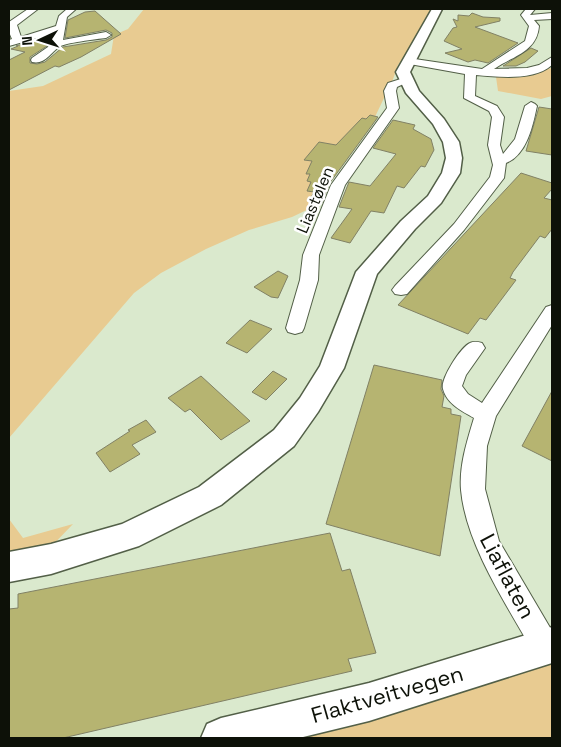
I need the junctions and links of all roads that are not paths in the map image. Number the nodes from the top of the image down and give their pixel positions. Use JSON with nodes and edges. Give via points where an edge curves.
{"nodes":[{"id":1,"x":34,"y":9,"type":"edge"},
{"id":2,"x":72,"y":9,"type":"edge"},
{"id":3,"x":437,"y":9,"type":"edge"},
{"id":4,"x":530,"y":14,"type":"edge"},
{"id":5,"x":552,"y":16,"type":"edge"},
{"id":6,"x":61,"y":28,"type":"junction"},
{"id":7,"x":106,"y":35,"type":"dead end"},
{"id":8,"x":13,"y":42,"type":"edge"},
{"id":9,"x":56,"y":44,"type":"junction"},
{"id":10,"x":36,"y":60,"type":"dead end"},
{"id":11,"x":552,"y":60,"type":"edge"},
{"id":12,"x":471,"y":70,"type":"junction"},
{"id":13,"x":408,"y":71,"type":"junction"},
{"id":14,"x":486,"y":71,"type":"junction"},
{"id":15,"x":531,"y":106,"type":"dead end"},
{"id":16,"x":498,"y":162,"type":"junction"},
{"id":17,"x":401,"y":290,"type":"dead end"},
{"id":18,"x":552,"y":311,"type":"edge"},
{"id":19,"x":295,"y":328,"type":"dead end"},
{"id":20,"x":475,"y":348,"type":"dead end"},
{"id":21,"x":486,"y":415,"type":"junction"},
{"id":22,"x":9,"y":567,"type":"edge"},
{"id":23,"x":549,"y":646,"type":"edge"},
{"id":24,"x":221,"y":738,"type":"edge"}],
"edges":[{"from":1,"to":8,"type":"street","via":[[12,24]]},
{"from":2,"to":6,"type":"street","via":[[63,16]]},
{"from":3,"to":13,"type":"main road"},
{"from":4,"to":5,"type":"street"},
{"from":4,"to":14,"type":"street","via":[[534,31],[529,44],[501,62],[492,64]]},
{"from":6,"to":8,"type":"street"},
{"from":6,"to":9,"type":"street"},
{"from":7,"to":9,"type":"street"},
{"from":9,"to":10,"type":"street"},
{"from":11,"to":14,"type":"street","via":[[542,69],[525,72]]},
{"from":12,"to":13,"type":"street"},
{"from":12,"to":14,"type":"street"},
{"from":12,"to":16,"type":"street","via":[[470,98],[493,109],[498,117],[494,145]]},
{"from":13,"to":19,"type":"street","name":"Liastølen","via":[[392,85],[393,108],[338,185],[311,255],[309,280]]},
{"from":13,"to":22,"type":"main road","via":[[413,94],[439,122],[451,142],[454,158],[451,173],[435,199],[367,272],[332,368],[284,438],[210,496],[128,536],[51,559]]},
{"from":15,"to":16,"type":"street","via":[[523,137],[510,156]]},
{"from":16,"to":17,"type":"street","via":[[497,178],[472,212]]},
{"from":18,"to":21,"type":"street","name":"Liaflaten"},
{"from":20,"to":21,"type":"street","via":[[451,384],[463,403]]},
{"from":21,"to":23,"type":"street","name":"Liaflaten","via":[[474,462],[473,489],[479,517],[497,562]]},
{"from":23,"to":24,"type":"main road","name":"Flaktveitvegen","via":[[369,702]]}]}
